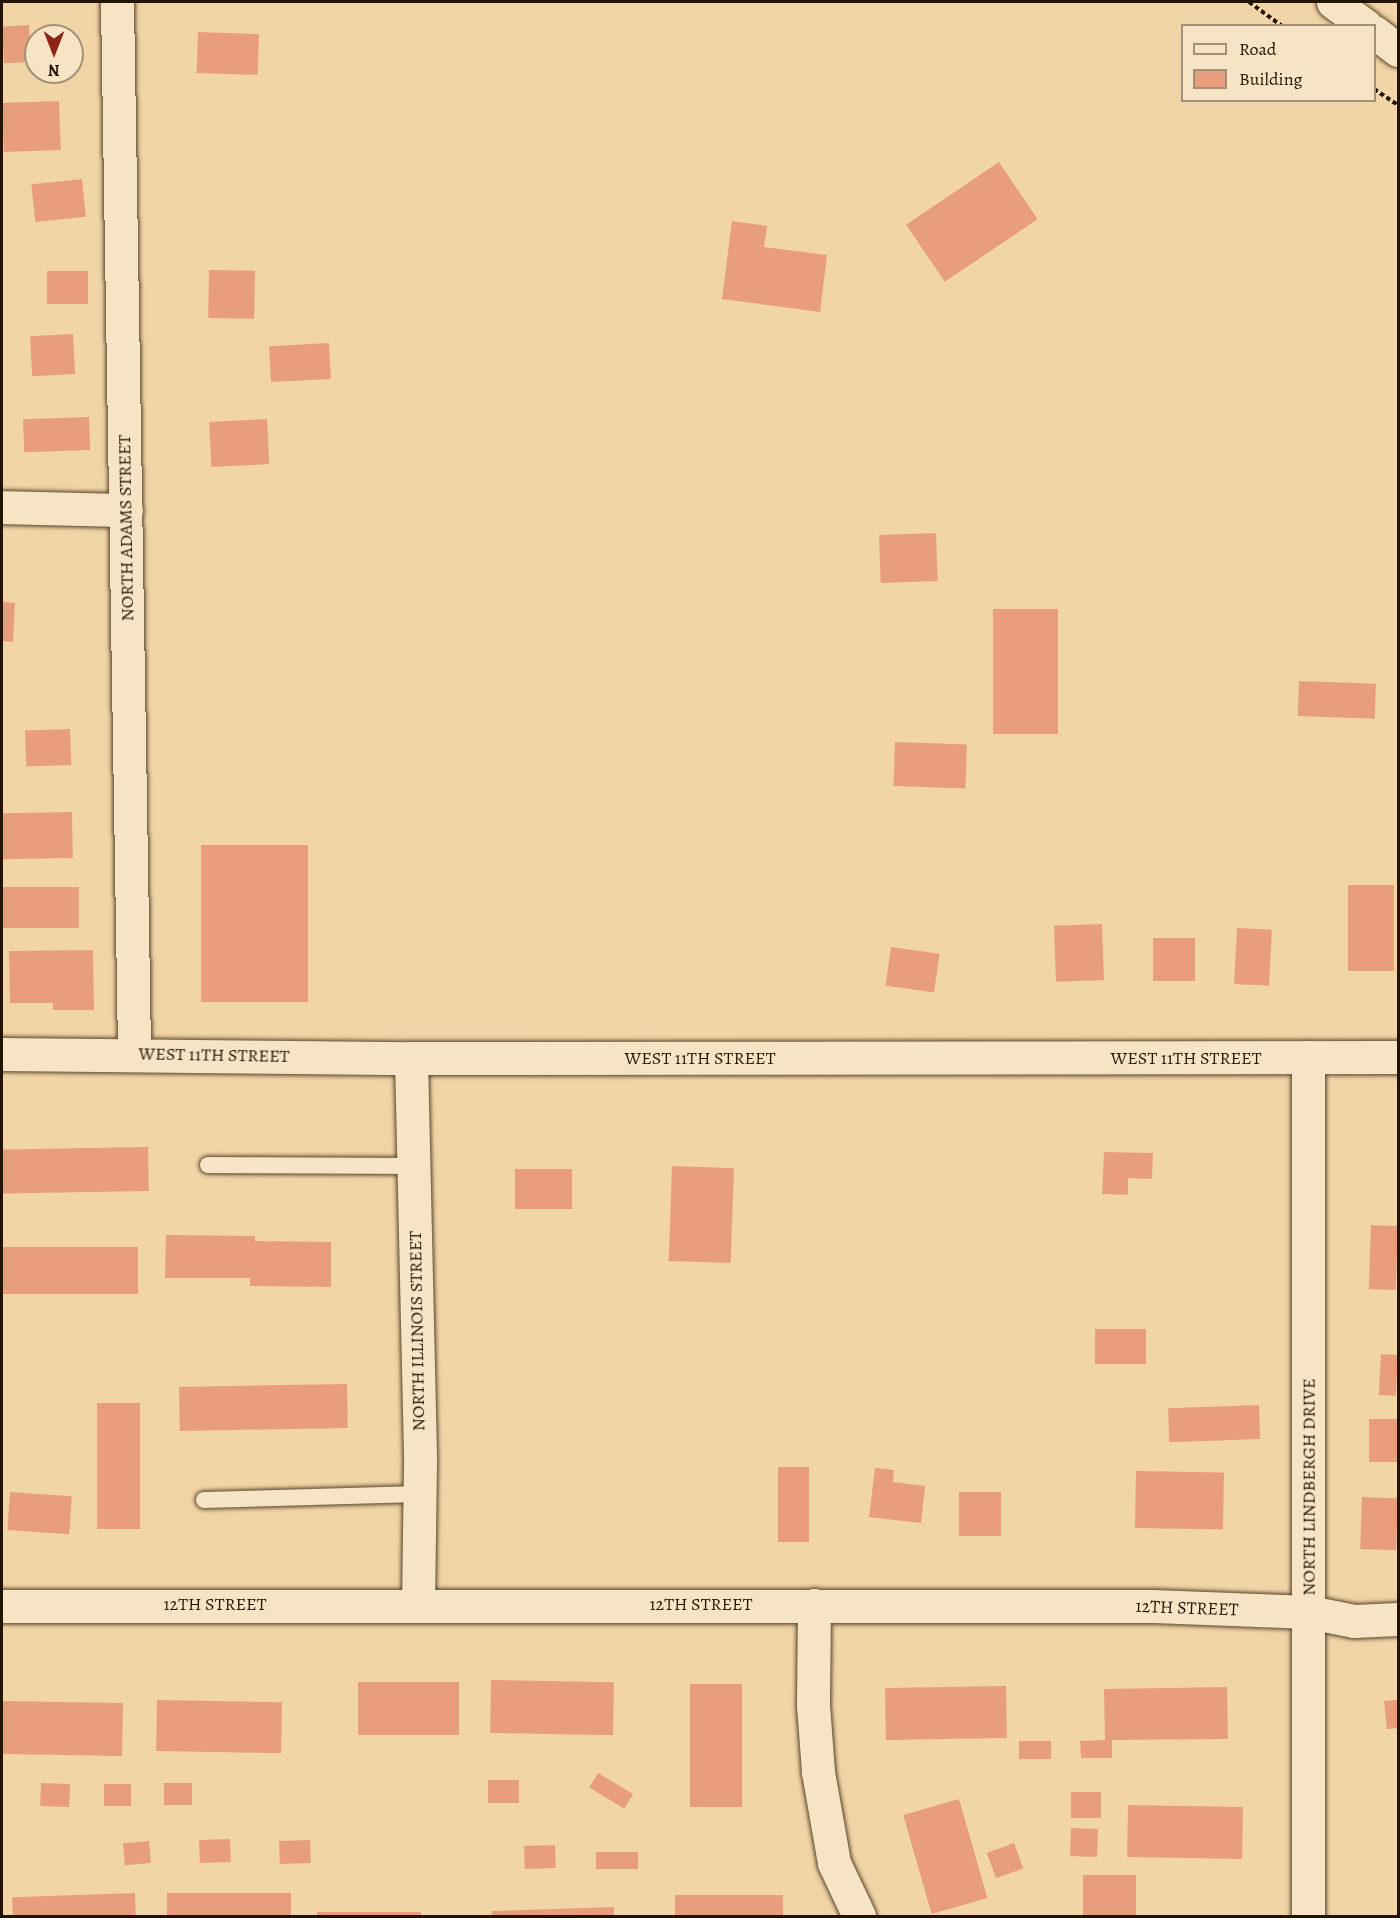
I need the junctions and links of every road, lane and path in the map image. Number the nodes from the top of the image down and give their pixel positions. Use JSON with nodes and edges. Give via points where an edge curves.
{"nodes":[{"id":1,"x":117,"y":2,"type":"edge"},
{"id":2,"x":1249,"y":2,"type":"edge"},
{"id":3,"x":1333,"y":2,"type":"edge"},
{"id":4,"x":1279,"y":24,"type":"edge"},
{"id":5,"x":1363,"y":24,"type":"edge"},
{"id":6,"x":1376,"y":34,"type":"edge"},
{"id":7,"x":1398,"y":50,"type":"edge"},
{"id":8,"x":1376,"y":90,"type":"edge"},
{"id":9,"x":1398,"y":105,"type":"edge"},
{"id":10,"x":2,"y":507,"type":"edge"},
{"id":11,"x":126,"y":510,"type":"junction"},
{"id":12,"x":2,"y":1054,"type":"edge"},
{"id":13,"x":134,"y":1054,"type":"junction"},
{"id":14,"x":1308,"y":1057,"type":"junction"},
{"id":15,"x":1398,"y":1057,"type":"edge"},
{"id":16,"x":411,"y":1058,"type":"junction"},
{"id":17,"x":208,"y":1165,"type":"dead end"},
{"id":18,"x":413,"y":1166,"type":"junction"},
{"id":19,"x":420,"y":1494,"type":"junction"},
{"id":20,"x":204,"y":1500,"type":"dead end"},
{"id":21,"x":418,"y":1603,"type":"junction"},
{"id":22,"x":814,"y":1605,"type":"junction"},
{"id":23,"x":2,"y":1606,"type":"edge"},
{"id":24,"x":1310,"y":1611,"type":"junction"},
{"id":25,"x":1398,"y":1619,"type":"edge"},
{"id":26,"x":859,"y":1917,"type":"edge"},
{"id":27,"x":1308,"y":1917,"type":"edge"}],
"edges":[{"from":1,"to":11,"type":"street","name":"NORTH ADAMS STREET"},
{"from":2,"to":4,"type":"path"},
{"from":3,"to":5,"type":"street"},
{"from":6,"to":7,"type":"street"},
{"from":8,"to":9,"type":"path"},
{"from":10,"to":11,"type":"street"},
{"from":11,"to":13,"type":"street","name":"NORTH ADAMS STREET"},
{"from":12,"to":13,"type":"street","name":"WEST 11TH STREET"},
{"from":13,"to":16,"type":"street","name":"WEST 11TH STREET"},
{"from":14,"to":15,"type":"street","name":"WEST 11TH STREET"},
{"from":14,"to":16,"type":"street","name":"WEST 11TH STREET"},
{"from":14,"to":24,"type":"street","name":"NORTH LINDBERGH DRIVE"},
{"from":16,"to":18,"type":"street","name":"NORTH ILLINOIS STREET"},
{"from":17,"to":18,"type":"lane"},
{"from":18,"to":19,"type":"street","name":"NORTH ILLINOIS STREET"},
{"from":19,"to":20,"type":"lane"},
{"from":19,"to":21,"type":"street","name":"NORTH ILLINOIS STREET"},
{"from":21,"to":22,"type":"street","name":"12TH STREET"},
{"from":21,"to":23,"type":"street","name":"12TH STREET"},
{"from":22,"to":24,"type":"street","name":"12TH STREET","via":[[1153,1606]]},
{"from":22,"to":26,"type":"street","via":[[818,1772],[834,1863]]},
{"from":24,"to":25,"type":"street","name":"12TH STREET","via":[[1354,1621]]},
{"from":24,"to":27,"type":"street","name":"NORTH LINDBERGH DRIVE"}]}
